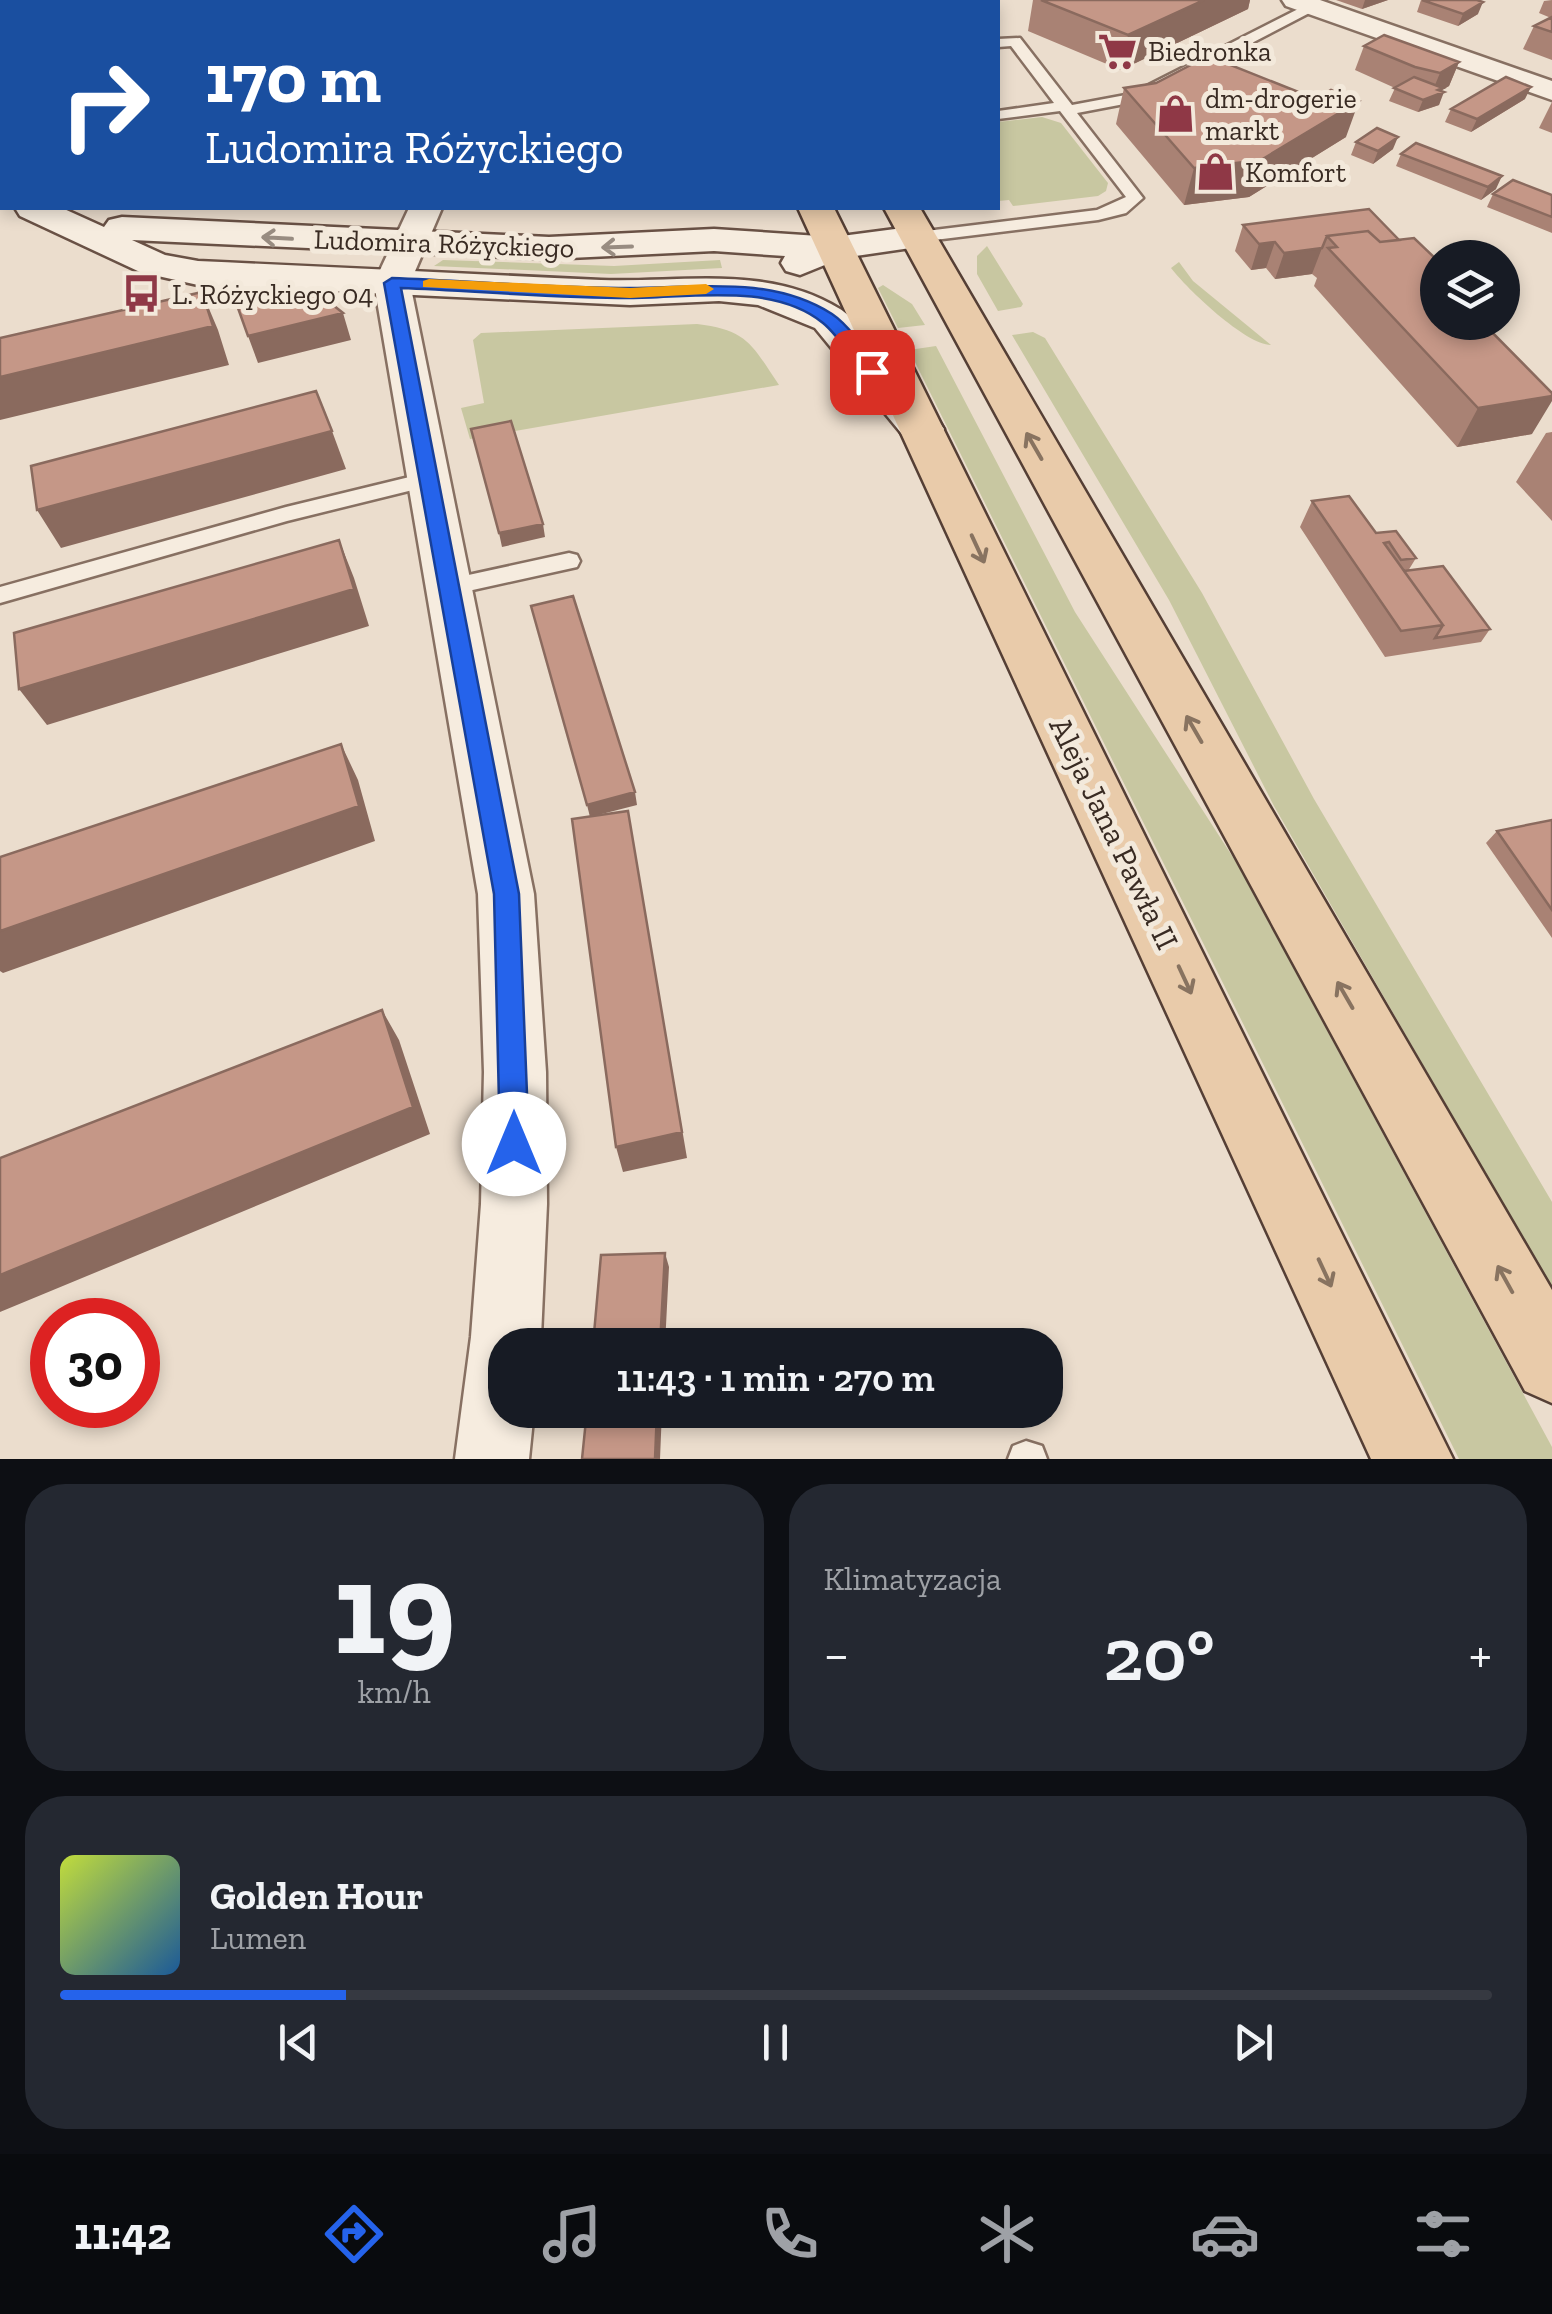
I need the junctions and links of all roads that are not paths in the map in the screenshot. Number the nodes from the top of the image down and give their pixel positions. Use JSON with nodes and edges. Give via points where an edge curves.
{"nodes":[{"id":1,"x":1304,"y":3,"type":"edge"},
{"id":2,"x":1000,"y":43,"type":"edge"},
{"id":3,"x":1552,"y":92,"type":"edge"},
{"id":4,"x":1066,"y":108,"type":"junction"},
{"id":5,"x":1000,"y":114,"type":"edge"},
{"id":6,"x":423,"y":210,"type":"edge"},
{"id":7,"x":759,"y":210,"type":"edge"},
{"id":8,"x":817,"y":210,"type":"edge"},
{"id":9,"x":44,"y":213,"type":"edge"},
{"id":10,"x":910,"y":222,"type":"edge"},
{"id":11,"x":714,"y":240,"type":"junction"},
{"id":12,"x":834,"y":248,"type":"junction"},
{"id":13,"x":401,"y":263,"type":"junction"},
{"id":14,"x":719,"y":289,"type":"junction"},
{"id":15,"x":922,"y":429,"type":"junction"},
{"id":16,"x":430,"y":478,"type":"junction"},
{"id":17,"x":569,"y":561,"type":"dead end"},
{"id":18,"x":450,"y":587,"type":"junction"},
{"id":19,"x":0,"y":595,"type":"edge"},
{"id":20,"x":1552,"y":1364,"type":"edge"},
{"id":21,"x":492,"y":1459,"type":"edge"},
{"id":22,"x":1413,"y":1459,"type":"edge"}],
"edges":[{"from":1,"to":3,"type":"street"},
{"from":1,"to":4,"type":"lane","via":[[1135,98]]},
{"from":2,"to":4,"type":"lane","via":[[1015,42]]},
{"from":4,"to":5,"type":"lane"},
{"from":4,"to":10,"type":"lane","via":[[1136,198],[1098,215]]},
{"from":6,"to":13,"type":"street"},
{"from":7,"to":11,"type":"street"},
{"from":8,"to":12,"type":"main road","name":"Aleja Jana Pawła II"},
{"from":9,"to":13,"type":"street","name":"Ludomira Różyckiego","via":[[154,264],[198,274]]},
{"from":10,"to":12,"type":"street"},
{"from":20,"to":10,"type":"main road","one_way":true},
{"from":11,"to":12,"type":"street","name":"Ludomira Różyckiego"},
{"from":11,"to":13,"type":"street","name":"Ludomira Różyckiego","one_way":true},
{"from":12,"to":14,"type":"street"},
{"from":12,"to":15,"type":"main road","name":"Aleja Jana Pawła II"},
{"from":13,"to":14,"type":"street","name":"Ludomira Różyckiego","via":[[630,293]]},
{"from":13,"to":16,"type":"street"},
{"from":14,"to":15,"type":"street","name":"Ludomira Różyckiego","via":[[784,300],[829,319]]},
{"from":15,"to":22,"type":"main road","name":"Aleja Jana Pawła II","one_way":true},
{"from":16,"to":18,"type":"street"},
{"from":16,"to":19,"type":"lane"},
{"from":17,"to":18,"type":"lane"},
{"from":18,"to":21,"type":"street","via":[[506,894],[514,1204]]}]}
